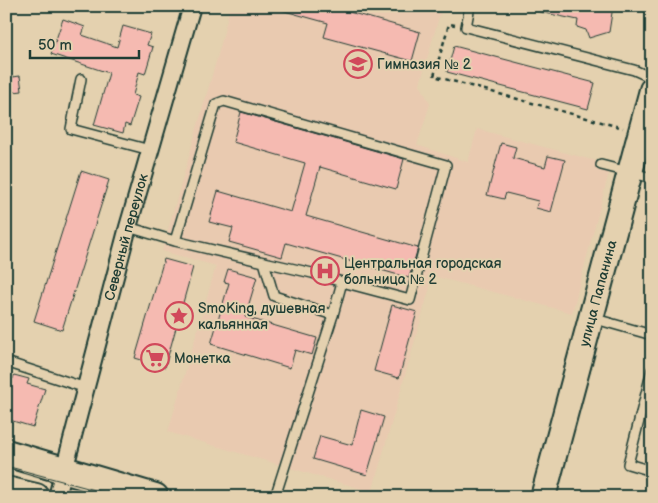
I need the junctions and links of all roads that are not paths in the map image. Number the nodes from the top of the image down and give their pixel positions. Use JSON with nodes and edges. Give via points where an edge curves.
{"nodes":[{"id":1,"x":192,"y":6,"type":"edge"},
{"id":2,"x":470,"y":6,"type":"edge"},
{"id":3,"x":652,"y":78,"type":"edge"},
{"id":4,"x":81,"y":79,"type":"dead end"},
{"id":5,"x":652,"y":90,"type":"edge"},
{"id":6,"x":150,"y":150,"type":"junction"},
{"id":7,"x":601,"y":165,"type":"dead end"},
{"id":8,"x":641,"y":175,"type":"edge"},
{"id":9,"x":128,"y":227,"type":"junction"},
{"id":10,"x":175,"y":241,"type":"junction"},
{"id":11,"x":264,"y":262,"type":"junction"},
{"id":12,"x":342,"y":282,"type":"junction"},
{"id":13,"x":332,"y":315,"type":"junction"},
{"id":14,"x":591,"y":318,"type":"junction"},
{"id":15,"x":652,"y":335,"type":"edge"},
{"id":16,"x":6,"y":362,"type":"edge"},
{"id":17,"x":652,"y":370,"type":"edge"},
{"id":18,"x":86,"y":388,"type":"junction"},
{"id":19,"x":6,"y":453,"type":"edge"},
{"id":20,"x":65,"y":470,"type":"junction"},
{"id":21,"x":652,"y":471,"type":"edge"},
{"id":22,"x":6,"y":490,"type":"edge"},
{"id":23,"x":36,"y":497,"type":"edge"},
{"id":24,"x":57,"y":497,"type":"edge"},
{"id":25,"x":155,"y":497,"type":"edge"},
{"id":26,"x":275,"y":497,"type":"edge"},
{"id":27,"x":543,"y":497,"type":"edge"}],
"edges":[{"from":1,"to":6,"type":"street","name":"Северный переулок"},
{"from":2,"to":3,"type":"lane","via":[[466,27],[634,70]]},
{"from":4,"to":6,"type":"lane","via":[[71,129]]},
{"from":5,"to":8,"type":"street","name":"улица Папанина"},
{"from":6,"to":9,"type":"street","name":"Северный переулок"},
{"from":7,"to":8,"type":"lane"},
{"from":8,"to":14,"type":"street","name":"улица Папанина"},
{"from":9,"to":10,"type":"lane"},
{"from":9,"to":18,"type":"street","name":"Северный переулок"},
{"from":10,"to":11,"type":"lane"},
{"from":10,"to":12,"type":"lane","via":[[216,104],[224,100],[446,165],[410,300]]},
{"from":11,"to":12,"type":"lane"},
{"from":11,"to":13,"type":"lane","via":[[274,296]]},
{"from":12,"to":13,"type":"lane"},
{"from":13,"to":26,"type":"lane"},
{"from":14,"to":15,"type":"lane"},
{"from":14,"to":27,"type":"street","name":"улица Папанина"},
{"from":16,"to":18,"type":"lane"},
{"from":17,"to":21,"type":"lane","via":[[628,464]]},
{"from":18,"to":20,"type":"street","name":"Северный переулок"},
{"from":19,"to":20,"type":"main road"},
{"from":20,"to":24,"type":"street","name":"Северный переулок"},
{"from":20,"to":25,"type":"main road"},
{"from":22,"to":23,"type":"main road"}]}
